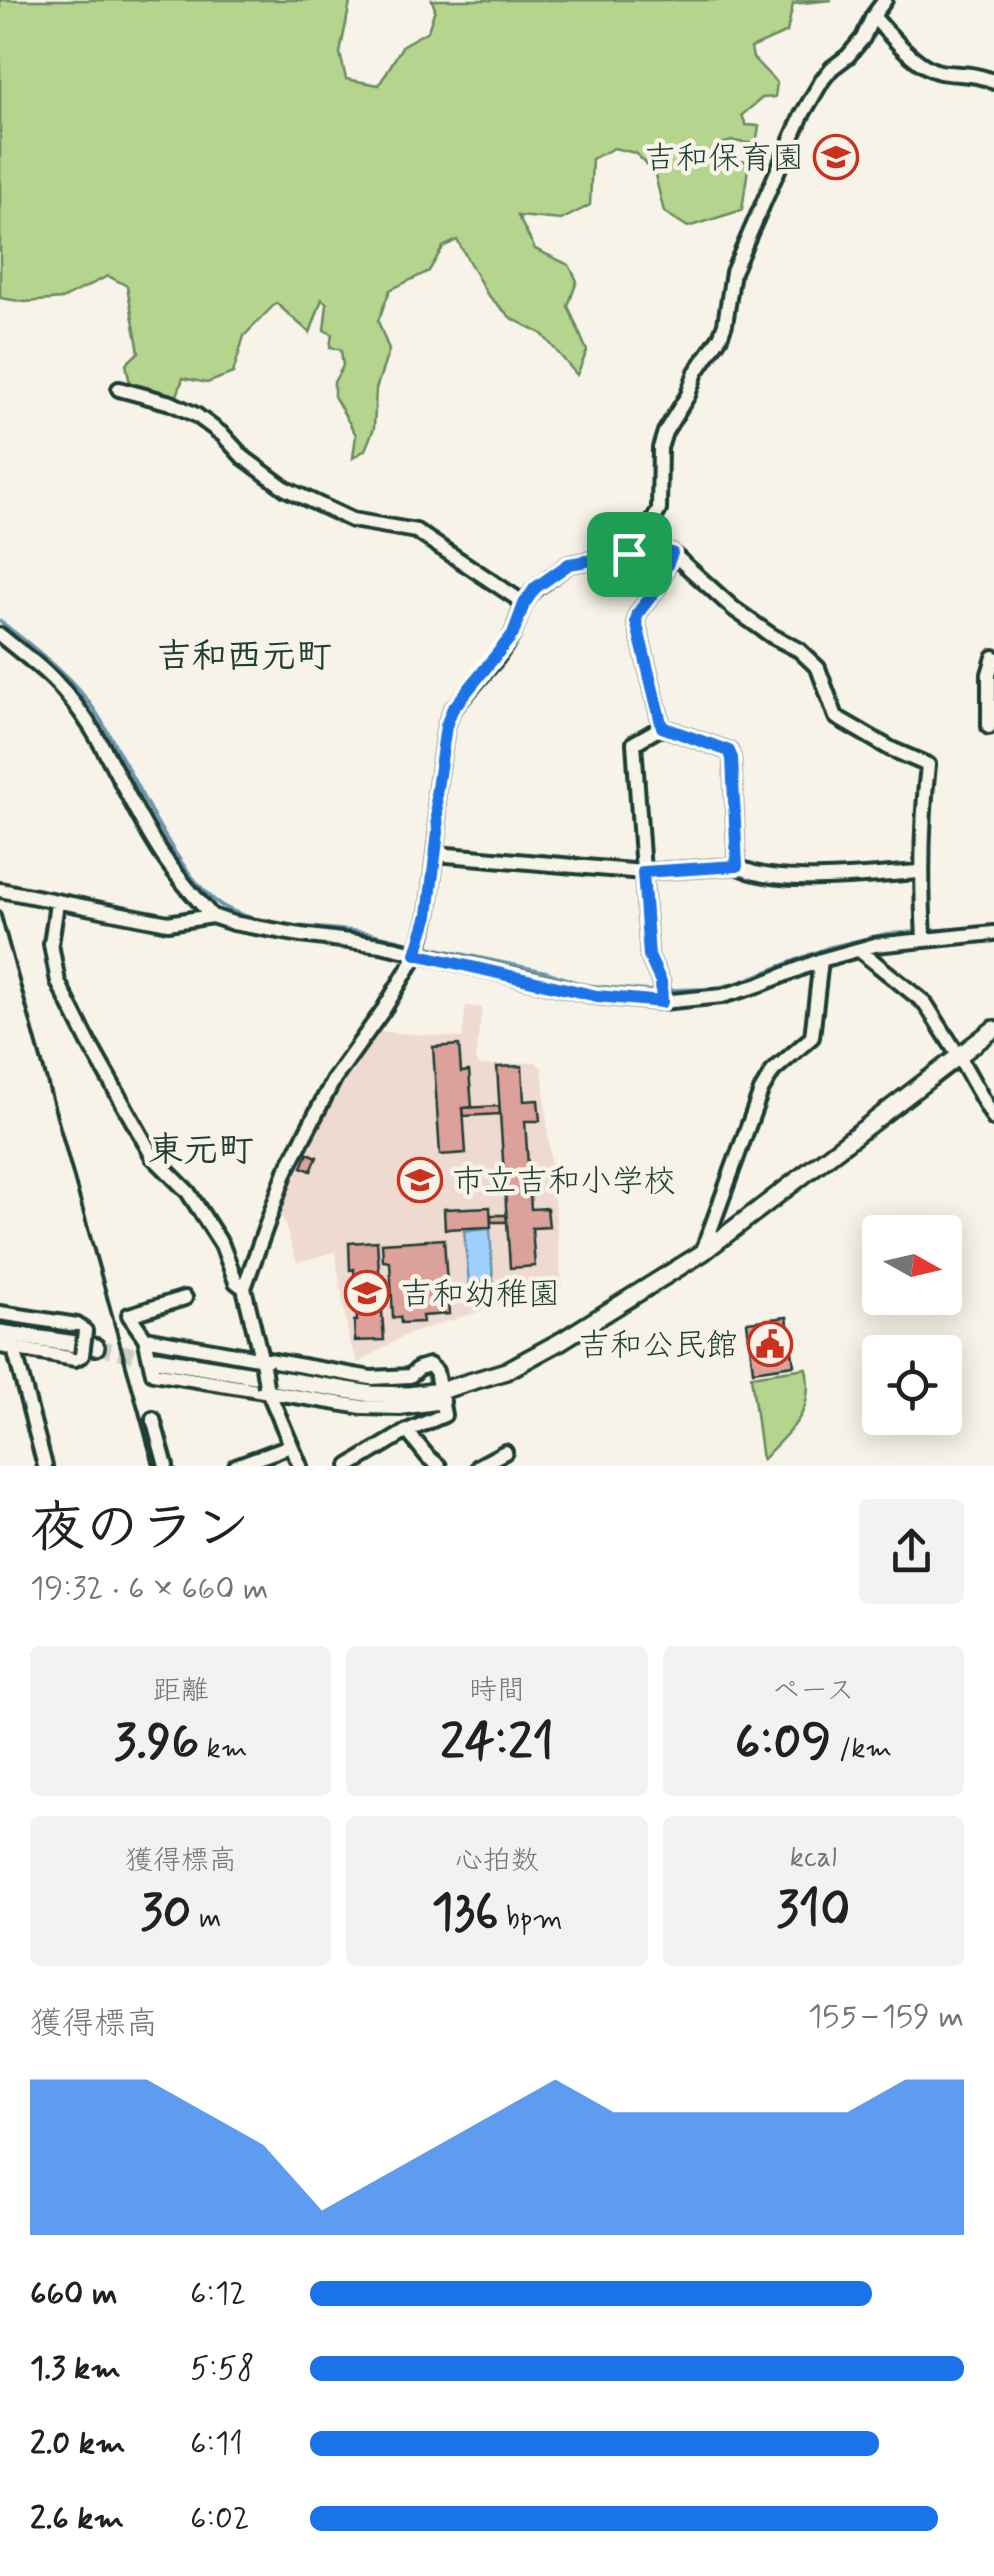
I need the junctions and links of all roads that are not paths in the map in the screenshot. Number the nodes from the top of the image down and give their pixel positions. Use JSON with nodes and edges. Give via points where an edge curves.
{"nodes":[{"id":1,"x":885,"y":0,"type":"edge"},
{"id":2,"x":874,"y":16,"type":"junction"},
{"id":3,"x":994,"y":82,"type":"edge"},
{"id":4,"x":119,"y":389,"type":"dead end"},
{"id":5,"x":672,"y":553,"type":"junction"},
{"id":6,"x":629,"y":554,"type":"junction"},
{"id":7,"x":524,"y":604,"type":"junction"},
{"id":8,"x":0,"y":635,"type":"edge"},
{"id":9,"x":994,"y":658,"type":"edge"},
{"id":10,"x":662,"y":727,"type":"junction"},
{"id":11,"x":989,"y":727,"type":"dead end"},
{"id":12,"x":436,"y":854,"type":"junction"},
{"id":13,"x":737,"y":866,"type":"junction"},
{"id":14,"x":643,"y":872,"type":"junction"},
{"id":15,"x":920,"y":872,"type":"junction"},
{"id":16,"x":0,"y":890,"type":"edge"},
{"id":17,"x":57,"y":902,"type":"junction"},
{"id":18,"x":212,"y":916,"type":"junction"},
{"id":19,"x":994,"y":934,"type":"edge"},
{"id":20,"x":924,"y":939,"type":"junction"},
{"id":21,"x":859,"y":950,"type":"junction"},
{"id":22,"x":416,"y":954,"type":"junction"},
{"id":23,"x":821,"y":960,"type":"junction"},
{"id":24,"x":662,"y":1002,"type":"junction"},
{"id":25,"x":994,"y":1029,"type":"edge"},
{"id":26,"x":958,"y":1055,"type":"junction"},
{"id":27,"x":994,"y":1119,"type":"edge"},
{"id":28,"x":702,"y":1252,"type":"junction"},
{"id":29,"x":244,"y":1288,"type":"junction"},
{"id":30,"x":185,"y":1298,"type":"dead end"},
{"id":31,"x":0,"y":1313,"type":"edge"},
{"id":32,"x":0,"y":1333,"type":"edge"},
{"id":33,"x":145,"y":1338,"type":"junction"},
{"id":34,"x":7,"y":1347,"type":"edge"},
{"id":35,"x":89,"y":1351,"type":"junction"},
{"id":36,"x":156,"y":1359,"type":"tunnel mouth"},
{"id":37,"x":262,"y":1363,"type":"junction"},
{"id":38,"x":267,"y":1388,"type":"junction"},
{"id":39,"x":441,"y":1397,"type":"junction"},
{"id":40,"x":153,"y":1418,"type":"dead end"},
{"id":41,"x":406,"y":1431,"type":"junction"},
{"id":42,"x":290,"y":1446,"type":"junction"},
{"id":43,"x":505,"y":1452,"type":"dead end"},
{"id":44,"x":45,"y":1466,"type":"edge"},
{"id":45,"x":166,"y":1466,"type":"edge"},
{"id":46,"x":236,"y":1466,"type":"edge"},
{"id":47,"x":300,"y":1466,"type":"edge"},
{"id":48,"x":349,"y":1466,"type":"edge"},
{"id":49,"x":440,"y":1466,"type":"edge"},
{"id":50,"x":478,"y":1466,"type":"edge"}],
"edges":[{"from":1,"to":2,"type":"street"},
{"from":2,"to":3,"type":"street","via":[[927,68]]},
{"from":2,"to":6,"type":"street","via":[[802,116],[733,272],[720,337],[665,432],[659,510]]},
{"from":4,"to":7,"type":"street","via":[[196,415],[286,489],[352,520],[416,531]]},
{"from":5,"to":6,"type":"street"},
{"from":5,"to":10,"type":"street","via":[[636,621]]},
{"from":5,"to":15,"type":"street","via":[[818,668],[836,717],[928,765]]},
{"from":6,"to":7,"type":"street","via":[[569,564]]},
{"from":7,"to":12,"type":"street","via":[[513,634],[446,726]]},
{"from":8,"to":18,"type":"street","via":[[71,699],[163,856]]},
{"from":9,"to":11,"type":"street"},
{"from":10,"to":13,"type":"street","via":[[729,751]]},
{"from":10,"to":14,"type":"street","via":[[634,743]]},
{"from":12,"to":14,"type":"street"},
{"from":12,"to":22,"type":"street"},
{"from":13,"to":14,"type":"street"},
{"from":13,"to":15,"type":"street","via":[[790,878]]},
{"from":14,"to":24,"type":"street","via":[[649,956]]},
{"from":15,"to":20,"type":"street"},
{"from":16,"to":17,"type":"street"},
{"from":17,"to":18,"type":"street","via":[[168,923]]},
{"from":17,"to":29,"type":"street","via":[[50,944],[58,982],[153,1157],[188,1192]]},
{"from":18,"to":22,"type":"street"},
{"from":19,"to":20,"type":"street"},
{"from":20,"to":21,"type":"street"},
{"from":21,"to":23,"type":"street"},
{"from":21,"to":26,"type":"street","via":[[925,1003]]},
{"from":22,"to":24,"type":"street","via":[[597,996]]},
{"from":22,"to":29,"type":"street","via":[[334,1078],[286,1171]]},
{"from":23,"to":24,"type":"street","via":[[722,996]]},
{"from":23,"to":28,"type":"street","via":[[812,1037],[773,1071],[761,1091]]},
{"from":25,"to":26,"type":"street"},
{"from":26,"to":27,"type":"street"},
{"from":26,"to":28,"type":"street"},
{"from":28,"to":39,"type":"street","via":[[506,1371]]},
{"from":29,"to":37,"type":"street"},
{"from":30,"to":33,"type":"street","via":[[130,1315]]},
{"from":31,"to":35,"type":"street","bridge":true,"via":[[77,1325]]},
{"from":32,"to":35,"type":"street"},
{"from":33,"to":37,"type":"street"},
{"from":33,"to":38,"type":"street","via":[[153,1373]]},
{"from":34,"to":35,"type":"street","via":[[75,1359]]},
{"from":34,"to":44,"type":"street"},
{"from":36,"to":39,"type":"street","via":[[371,1394]]},
{"from":37,"to":38,"type":"street","bridge":true},
{"from":37,"to":39,"type":"street","via":[[370,1378],[410,1376],[429,1366]]},
{"from":38,"to":39,"type":"street","via":[[362,1407],[400,1408]]},
{"from":38,"to":42,"type":"street"},
{"from":39,"to":41,"type":"street","via":[[444,1416]]},
{"from":40,"to":45,"type":"street"},
{"from":41,"to":48,"type":"street"},
{"from":41,"to":49,"type":"street"},
{"from":42,"to":46,"type":"street"},
{"from":42,"to":47,"type":"street"},
{"from":43,"to":50,"type":"street"}]}
